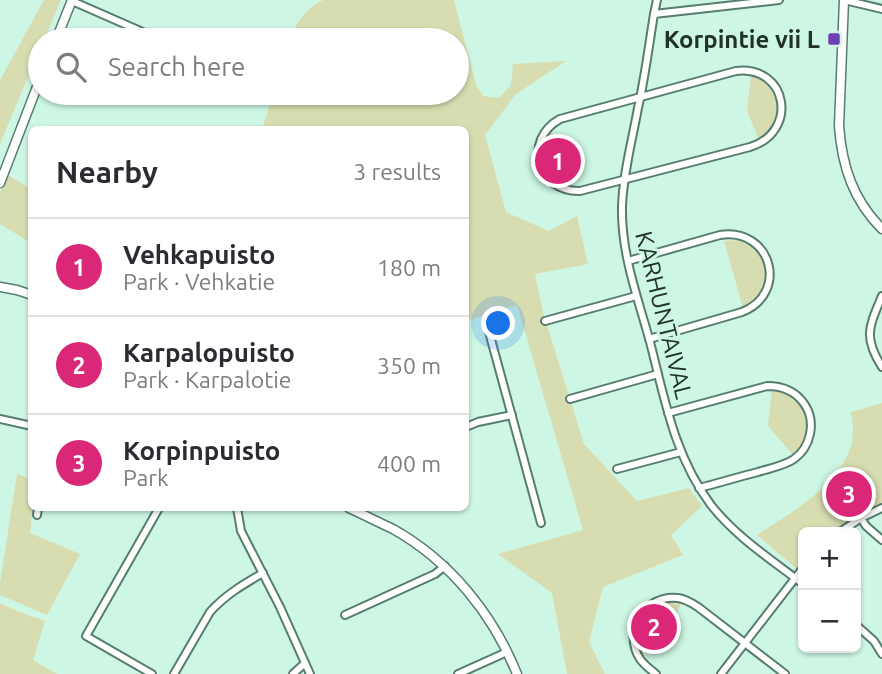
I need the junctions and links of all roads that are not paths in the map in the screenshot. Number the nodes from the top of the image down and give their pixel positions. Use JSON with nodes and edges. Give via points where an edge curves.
{"nodes":[{"id":1,"x":72,"y":0,"type":"edge"},
{"id":2,"x":657,"y":0,"type":"edge"},
{"id":3,"x":779,"y":0,"type":"edge"},
{"id":4,"x":844,"y":0,"type":"edge"},
{"id":5,"x":882,"y":9,"type":"edge"},
{"id":6,"x":654,"y":14,"type":"junction"},
{"id":7,"x":61,"y":28,"type":"edge"},
{"id":8,"x":134,"y":28,"type":"edge"},
{"id":9,"x":641,"y":97,"type":"junction"},
{"id":10,"x":30,"y":105,"type":"edge"},
{"id":11,"x":624,"y":180,"type":"junction"},
{"id":12,"x":0,"y":183,"type":"edge"},
{"id":13,"x":882,"y":229,"type":"edge"},
{"id":14,"x":628,"y":261,"type":"junction"},
{"id":15,"x":0,"y":287,"type":"edge"},
{"id":16,"x":28,"y":294,"type":"edge"},
{"id":17,"x":636,"y":296,"type":"junction"},
{"id":18,"x":882,"y":296,"type":"edge"},
{"id":19,"x":545,"y":321,"type":"dead end"},
{"id":20,"x":489,"y":332,"type":"dead end"},
{"id":21,"x":649,"y":339,"type":"junction"},
{"id":22,"x":882,"y":368,"type":"edge"},
{"id":23,"x":658,"y":374,"type":"junction"},
{"id":24,"x":570,"y":399,"type":"dead end"},
{"id":25,"x":668,"y":413,"type":"junction"},
{"id":26,"x":512,"y":415,"type":"junction"},
{"id":27,"x":0,"y":419,"type":"edge"},
{"id":28,"x":28,"y":425,"type":"edge"},
{"id":29,"x":469,"y":426,"type":"edge"},
{"id":30,"x":681,"y":452,"type":"junction"},
{"id":31,"x":617,"y":469,"type":"dead end"},
{"id":32,"x":699,"y":488,"type":"junction"},
{"id":33,"x":882,"y":508,"type":"edge"},
{"id":34,"x":157,"y":511,"type":"edge"},
{"id":35,"x":238,"y":511,"type":"edge"},
{"id":36,"x":365,"y":511,"type":"edge"},
{"id":37,"x":861,"y":518,"type":"junction"},
{"id":38,"x":541,"y":523,"type":"dead end"},
{"id":39,"x":848,"y":527,"type":"edge"},
{"id":40,"x":882,"y":540,"type":"edge"},
{"id":41,"x":445,"y":566,"type":"junction"},
{"id":42,"x":263,"y":573,"type":"junction"},
{"id":43,"x":798,"y":574,"type":"edge"},
{"id":44,"x":795,"y":578,"type":"junction"},
{"id":45,"x":798,"y":580,"type":"edge"},
{"id":46,"x":345,"y":615,"type":"dead end"},
{"id":47,"x":861,"y":629,"type":"edge"},
{"id":48,"x":745,"y":643,"type":"junction"},
{"id":49,"x":507,"y":652,"type":"junction"},
{"id":50,"x":882,"y":654,"type":"edge"},
{"id":51,"x":305,"y":663,"type":"junction"},
{"id":52,"x":152,"y":674,"type":"edge"},
{"id":53,"x":174,"y":674,"type":"edge"},
{"id":54,"x":293,"y":674,"type":"edge"},
{"id":55,"x":310,"y":674,"type":"edge"},
{"id":56,"x":458,"y":674,"type":"edge"},
{"id":57,"x":517,"y":674,"type":"edge"},
{"id":58,"x":656,"y":674,"type":"edge"},
{"id":59,"x":721,"y":674,"type":"edge"},
{"id":60,"x":785,"y":674,"type":"edge"}],
"edges":[{"from":1,"to":7,"type":"street"},
{"from":1,"to":8,"type":"street"},
{"from":2,"to":6,"type":"street","name":"KARHUNTAIVAL"},
{"from":3,"to":6,"type":"street"},
{"from":4,"to":5,"type":"street"},
{"from":4,"to":13,"type":"street","via":[[842,159],[858,199]]},
{"from":6,"to":9,"type":"street","name":"KARHUNTAIVAL"},
{"from":9,"to":11,"type":"street","name":"KARHUNTAIVAL"},
{"from":9,"to":11,"type":"street","via":[[560,119],[545,130],[538,147],[542,171],[561,188],[580,191]]},
{"from":9,"to":11,"type":"street","via":[[748,71],[775,86],[782,110],[775,130],[755,145]]},
{"from":10,"to":12,"type":"street"},
{"from":11,"to":14,"type":"street","name":"KARHUNTAIVAL"},
{"from":14,"to":17,"type":"street","name":"KARHUNTAIVAL"},
{"from":14,"to":21,"type":"street","via":[[732,234],[755,243],[768,264],[767,288],[753,307]]},
{"from":15,"to":16,"type":"street"},
{"from":17,"to":19,"type":"street"},
{"from":17,"to":21,"type":"street","name":"KARHUNTAIVAL"},
{"from":18,"to":22,"type":"street","via":[[869,337]]},
{"from":20,"to":26,"type":"street"},
{"from":21,"to":23,"type":"street","name":"KARHUNTAIVAL"},
{"from":23,"to":24,"type":"street"},
{"from":23,"to":25,"type":"street","name":"KARHUNTAIVAL"},
{"from":25,"to":30,"type":"street","name":"KARHUNTAIVAL"},
{"from":25,"to":32,"type":"street","via":[[767,386],[790,391],[807,408],[809,438],[796,457]]},
{"from":26,"to":29,"type":"street"},
{"from":26,"to":38,"type":"street"},
{"from":27,"to":28,"type":"street"},
{"from":30,"to":31,"type":"street"},
{"from":30,"to":32,"type":"street","name":"KARHUNTAIVAL"},
{"from":32,"to":44,"type":"street","name":"KARHUNTAIVAL","via":[[735,531]]},
{"from":33,"to":37,"type":"street"},
{"from":34,"to":52,"type":"street","via":[[86,636]]},
{"from":35,"to":42,"type":"street","via":[[241,531]]},
{"from":36,"to":41,"type":"street"},
{"from":37,"to":39,"type":"street"},
{"from":37,"to":40,"type":"street"},
{"from":41,"to":46,"type":"street"},
{"from":41,"to":49,"type":"street","via":[[486,615]]},
{"from":42,"to":51,"type":"street"},
{"from":42,"to":53,"type":"street","via":[[216,605]]},
{"from":43,"to":44,"type":"street"},
{"from":44,"to":45,"type":"street","name":"KARHUNTAIVAL"},
{"from":44,"to":48,"type":"street"},
{"from":47,"to":50,"type":"street"},
{"from":48,"to":58,"type":"street","via":[[685,600],[659,601],[638,617],[633,631],[638,656]]},
{"from":48,"to":59,"type":"street"},
{"from":48,"to":60,"type":"street"},
{"from":49,"to":56,"type":"street"},
{"from":49,"to":57,"type":"street"},
{"from":51,"to":54,"type":"street"},
{"from":51,"to":55,"type":"street"}]}
